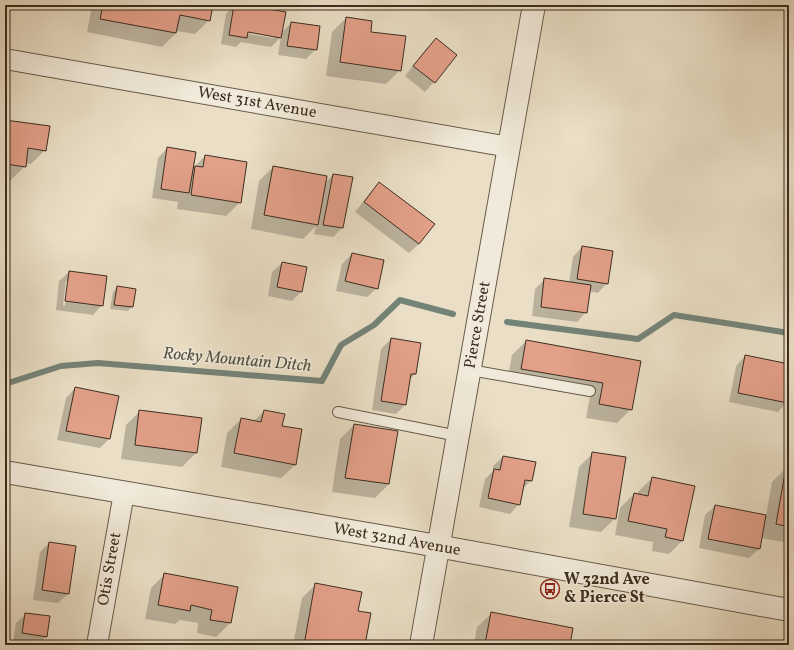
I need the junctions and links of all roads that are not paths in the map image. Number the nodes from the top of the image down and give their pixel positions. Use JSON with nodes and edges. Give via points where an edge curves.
{"nodes":[{"id":1,"x":534,"y":5,"type":"edge"},
{"id":2,"x":5,"y":59,"type":"edge"},
{"id":3,"x":509,"y":147,"type":"junction"},
{"id":4,"x":470,"y":370,"type":"junction"},
{"id":5,"x":590,"y":391,"type":"dead end"},
{"id":6,"x":338,"y":412,"type":"dead end"},
{"id":7,"x":458,"y":436,"type":"junction"},
{"id":8,"x":5,"y":472,"type":"edge"},
{"id":9,"x":124,"y":493,"type":"junction"},
{"id":10,"x":438,"y":546,"type":"junction"},
{"id":11,"x":789,"y":610,"type":"edge"},
{"id":12,"x":97,"y":645,"type":"edge"},
{"id":13,"x":421,"y":645,"type":"edge"}],
"edges":[{"from":1,"to":3,"type":"street","name":"Pierce Street"},
{"from":2,"to":3,"type":"street","name":"West 31st Avenue"},
{"from":3,"to":4,"type":"street","name":"Pierce Street"},
{"from":4,"to":5,"type":"lane"},
{"from":4,"to":7,"type":"street","name":"Pierce Street"},
{"from":6,"to":7,"type":"lane"},
{"from":7,"to":10,"type":"street","name":"Pierce Street"},
{"from":8,"to":9,"type":"street","name":"West 32nd Avenue"},
{"from":9,"to":10,"type":"street","name":"West 32nd Avenue"},
{"from":9,"to":12,"type":"street","name":"Otis Street"},
{"from":10,"to":11,"type":"street","name":"West 32nd Avenue"},
{"from":10,"to":13,"type":"street","name":"Pierce Street"}]}
